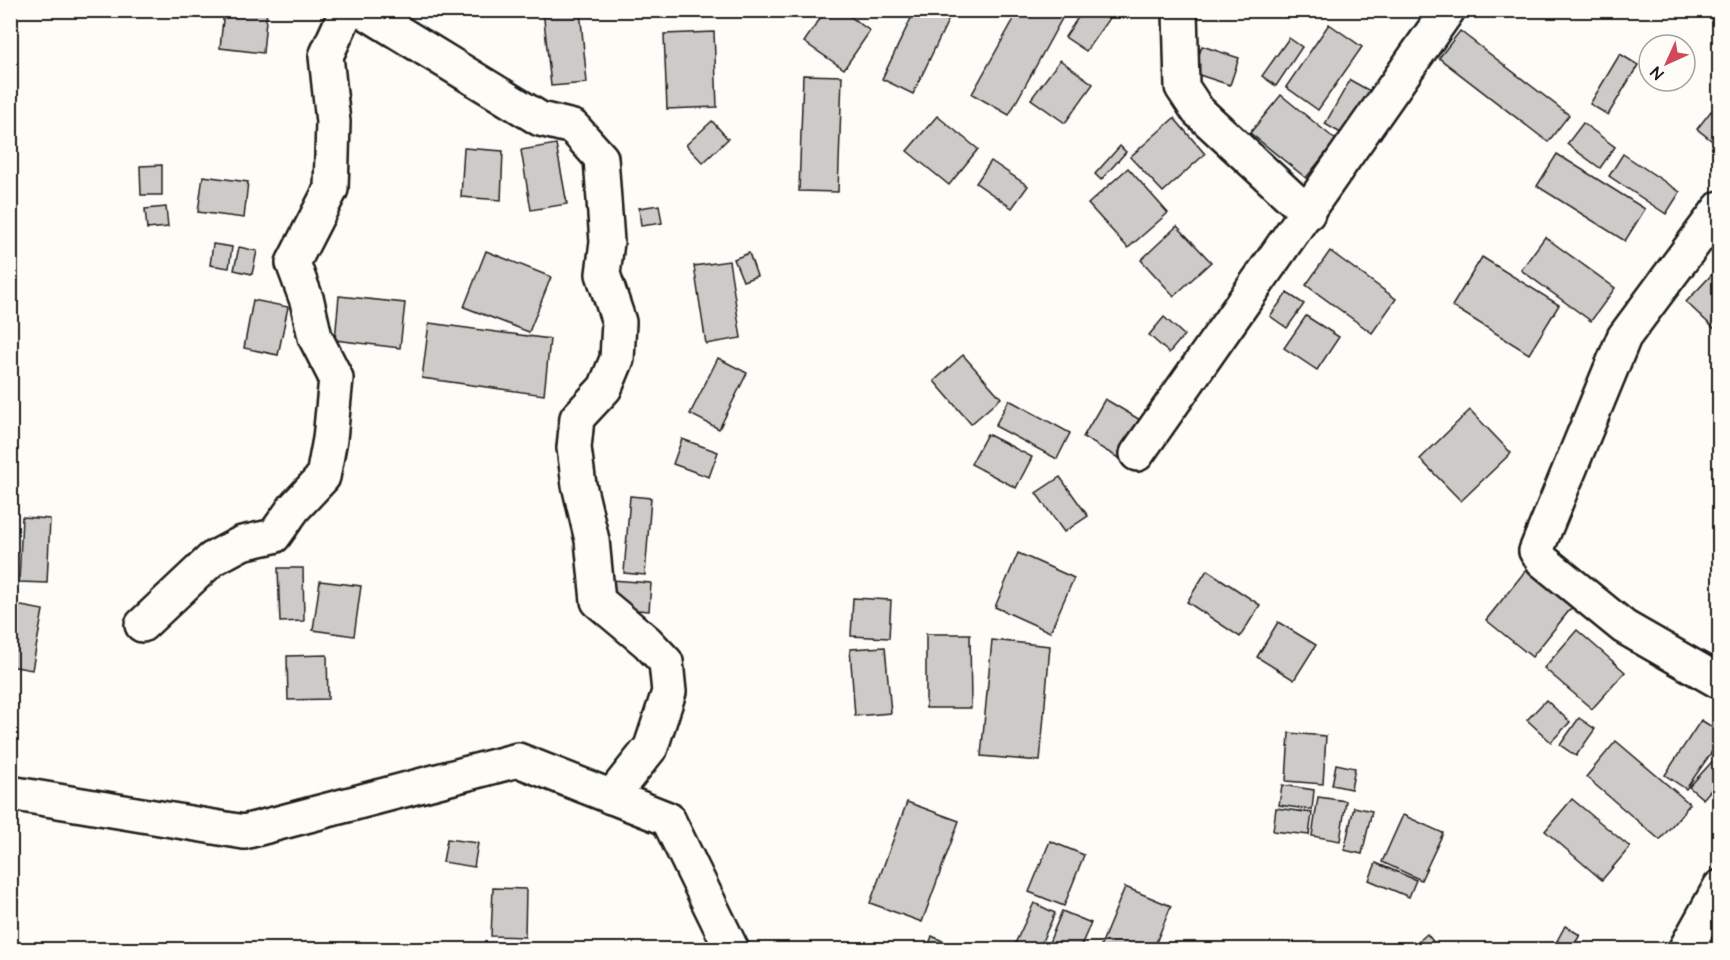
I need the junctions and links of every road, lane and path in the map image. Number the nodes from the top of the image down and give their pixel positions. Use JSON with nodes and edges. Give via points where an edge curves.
{"nodes":[{"id":1,"x":347,"y":10,"type":"edge"},
{"id":2,"x":362,"y":10,"type":"edge"},
{"id":3,"x":1180,"y":10,"type":"edge"},
{"id":4,"x":1448,"y":10,"type":"edge"},
{"id":5,"x":1719,"y":208,"type":"edge"},
{"id":6,"x":1308,"y":213,"type":"junction"},
{"id":7,"x":1137,"y":454,"type":"dead end"},
{"id":8,"x":142,"y":625,"type":"dead end"},
{"id":9,"x":1719,"y":682,"type":"edge"},
{"id":10,"x":10,"y":793,"type":"edge"},
{"id":11,"x":611,"y":796,"type":"junction"},
{"id":12,"x":1719,"y":887,"type":"edge"},
{"id":13,"x":732,"y":950,"type":"edge"},
{"id":14,"x":1685,"y":950,"type":"edge"}],
"edges":[{"from":1,"to":8,"type":"street","via":[[326,56],[333,122],[331,189],[293,263],[315,337],[336,378],[323,477],[274,536],[242,543],[212,559]]},
{"from":2,"to":11,"type":"street","via":[[540,119],[573,127],[601,158],[607,242],[603,274],[619,322],[617,359],[605,388],[577,418],[574,447],[592,540],[598,601],[666,662],[669,692],[651,747]]},
{"from":3,"to":6,"type":"street","via":[[1182,87],[1198,111]]},
{"from":4,"to":6,"type":"street"},
{"from":5,"to":9,"type":"street","via":[[1623,337],[1536,551],[1624,627]]},
{"from":6,"to":7,"type":"street"},
{"from":10,"to":11,"type":"street","via":[[244,832],[518,760]]},
{"from":11,"to":13,"type":"street","via":[[668,819]]},
{"from":12,"to":14,"type":"street"}]}
